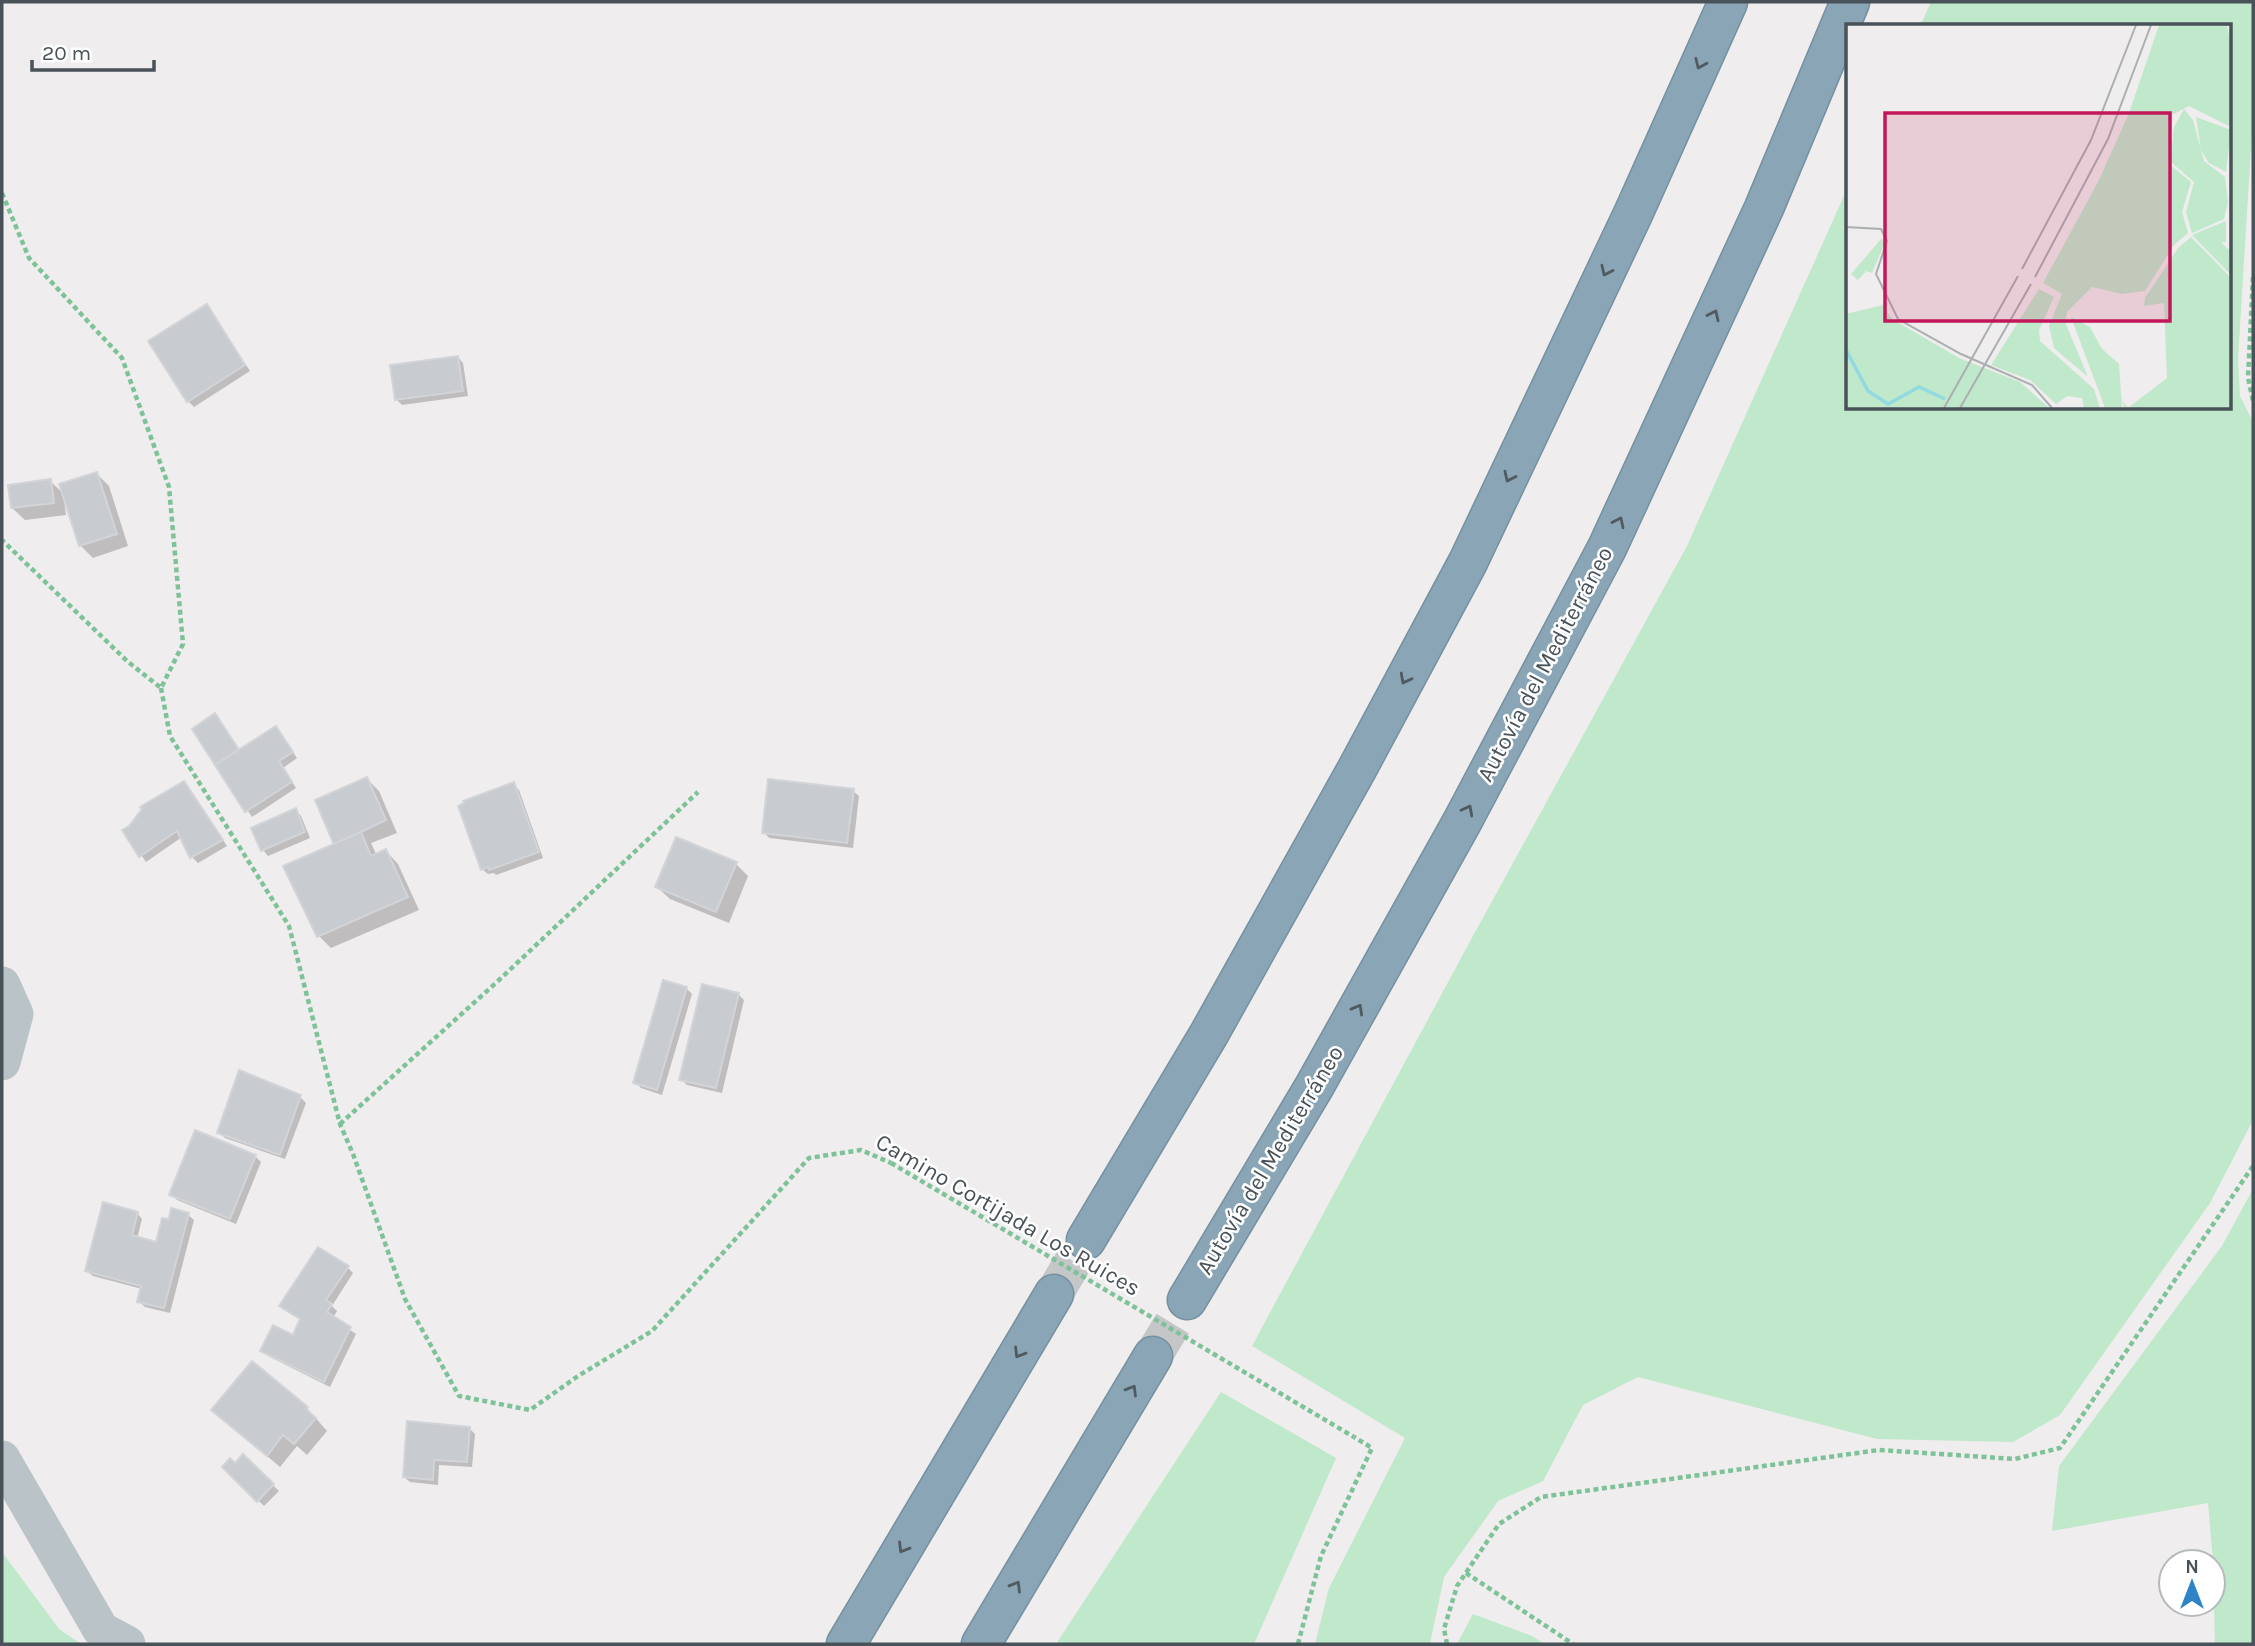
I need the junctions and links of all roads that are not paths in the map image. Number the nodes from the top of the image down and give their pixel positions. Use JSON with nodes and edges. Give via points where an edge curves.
{"nodes":[{"id":1,"x":1728,"y":2,"type":"edge"},
{"id":2,"x":1850,"y":2,"type":"edge"},
{"id":3,"x":2,"y":985,"type":"edge"},
{"id":4,"x":2,"y":1062,"type":"edge"},
{"id":5,"x":1086,"y":1240,"type":"tunnel mouth"},
{"id":6,"x":1054,"y":1294,"type":"tunnel mouth"},
{"id":7,"x":1187,"y":1300,"type":"tunnel mouth"},
{"id":8,"x":1153,"y":1356,"type":"tunnel mouth"},
{"id":9,"x":2,"y":1459,"type":"edge"},
{"id":10,"x":127,"y":1644,"type":"edge"},
{"id":11,"x":846,"y":1644,"type":"edge"},
{"id":12,"x":981,"y":1644,"type":"edge"}],
"edges":[{"from":1,"to":5,"type":"highway","one_way":true,"via":[[1468,562],[1209,1034]]},
{"from":7,"to":2,"type":"highway","name":"Autovía del Mediterráneo","one_way":true,"via":[[1314,1087],[1607,548],[1764,208]]},
{"from":3,"to":4,"type":"street","via":[[15,1014]]},
{"from":6,"to":11,"type":"highway","one_way":true},
{"from":12,"to":8,"type":"highway","one_way":true},
{"from":9,"to":10,"type":"street","via":[[101,1630]]}]}
